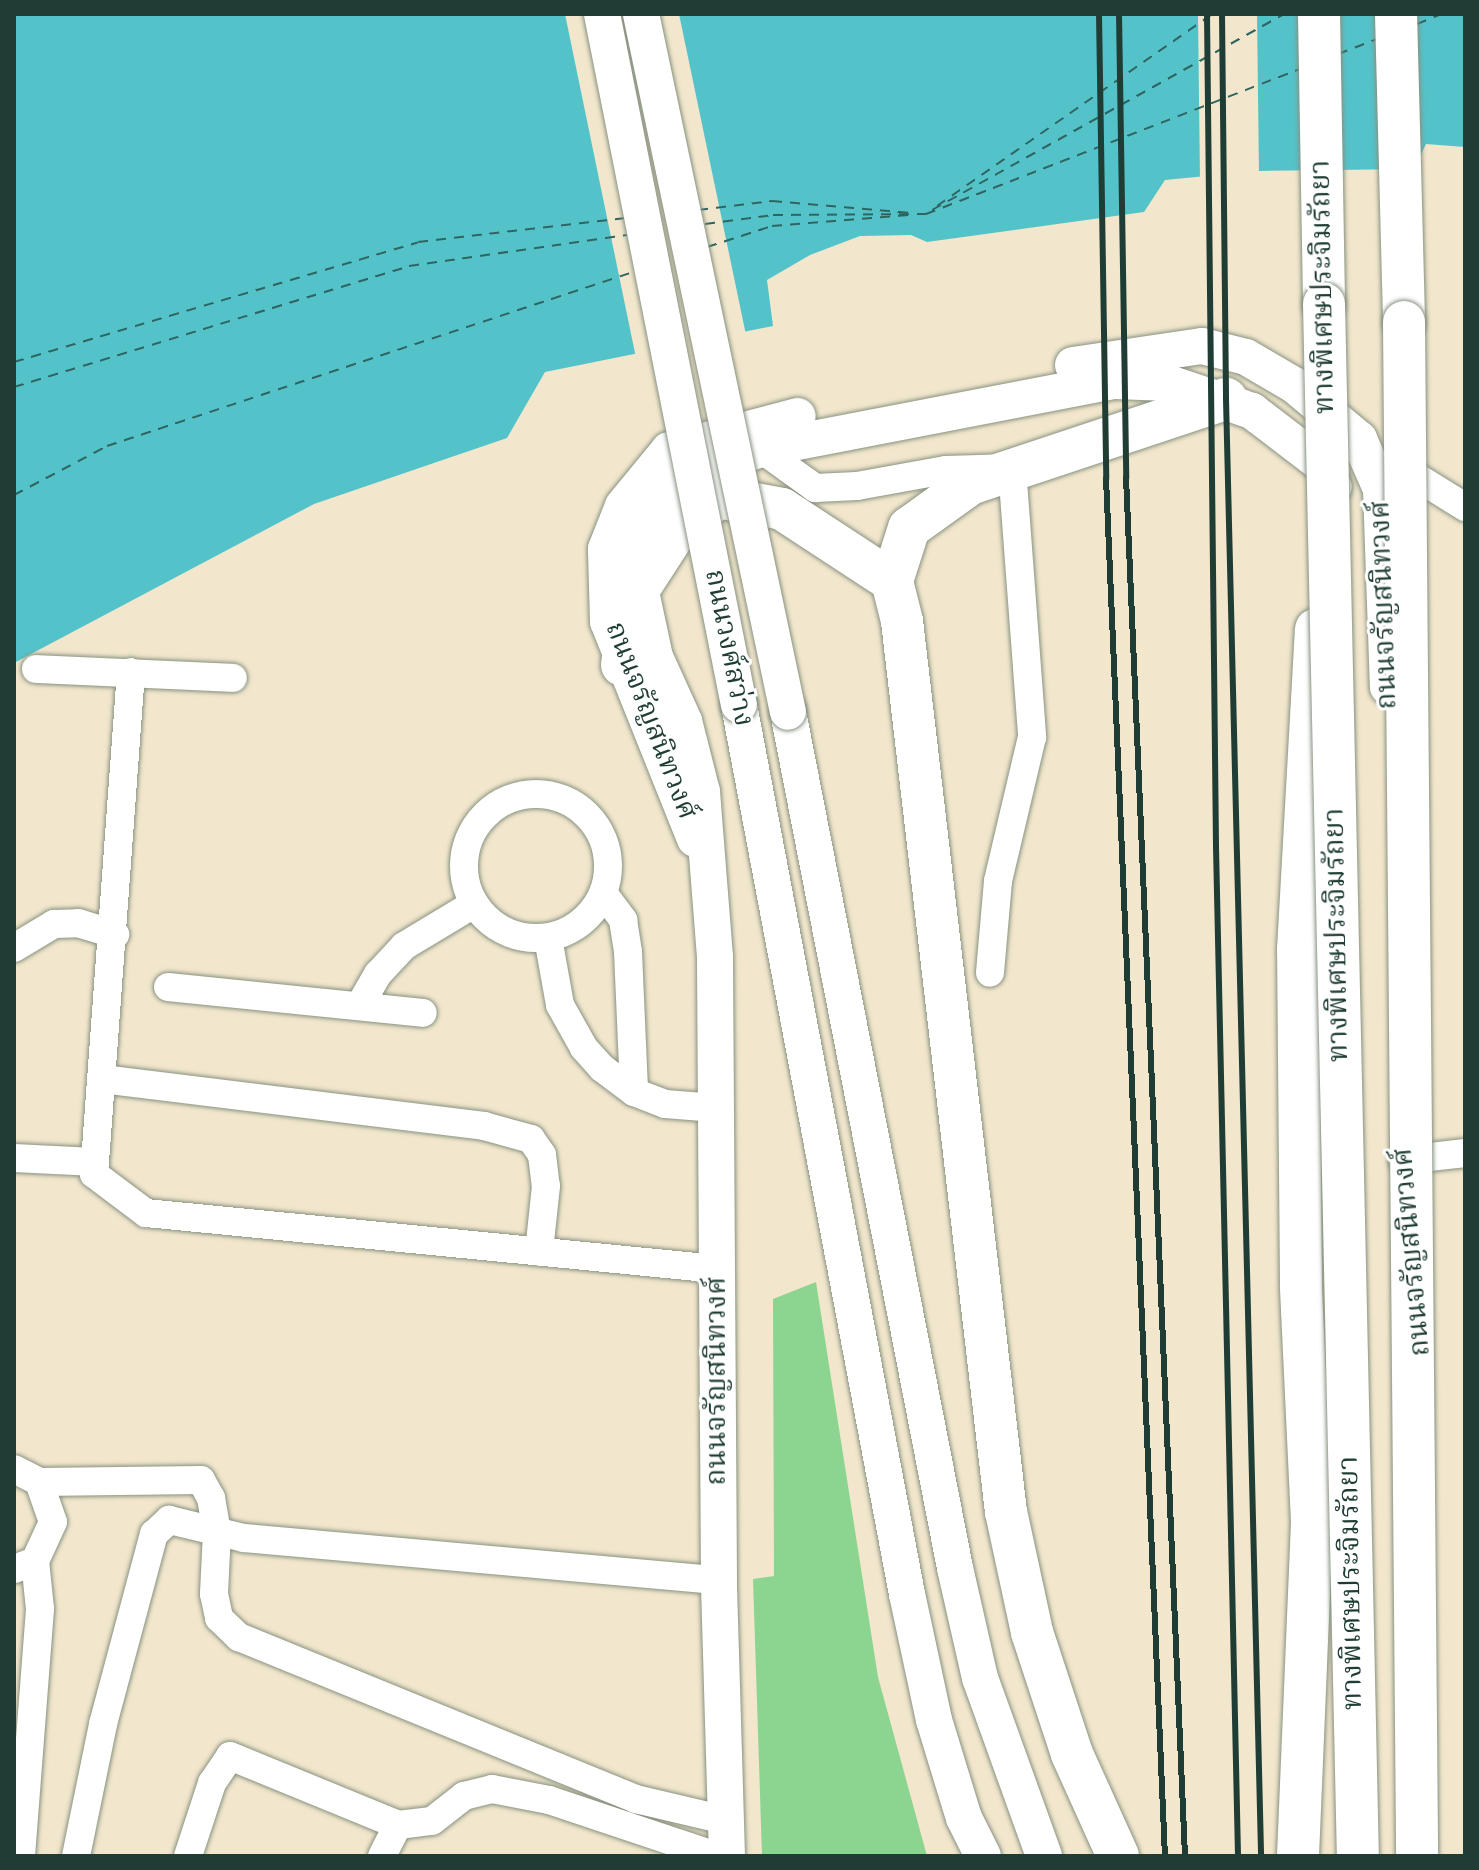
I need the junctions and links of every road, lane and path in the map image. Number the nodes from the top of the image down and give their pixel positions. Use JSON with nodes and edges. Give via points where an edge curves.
{"nodes":[{"id":1,"x":602,"y":14,"type":"edge"},
{"id":2,"x":641,"y":14,"type":"edge"},
{"id":3,"x":1319,"y":14,"type":"edge"},
{"id":4,"x":1396,"y":14,"type":"edge"},
{"id":5,"x":1226,"y":399,"type":"junction"},
{"id":6,"x":1363,"y":444,"type":"junction"},
{"id":7,"x":761,"y":449,"type":"junction"},
{"id":8,"x":1012,"y":468,"type":"junction"},
{"id":9,"x":1465,"y":507,"type":"edge"},
{"id":10,"x":1330,"y":557,"type":"junction"},
{"id":11,"x":892,"y":581,"type":"junction"},
{"id":12,"x":640,"y":587,"type":"junction"},
{"id":13,"x":622,"y":665,"type":"junction"},
{"id":14,"x":36,"y":669,"type":"dead end"},
{"id":15,"x":131,"y":672,"type":"junction"},
{"id":16,"x":233,"y":678,"type":"dead end"},
{"id":17,"x":704,"y":859,"type":"junction"},
{"id":18,"x":603,"y":893,"type":"junction"},
{"id":19,"x":474,"y":904,"type":"junction"},
{"id":20,"x":115,"y":934,"type":"junction"},
{"id":21,"x":548,"y":938,"type":"junction"},
{"id":22,"x":14,"y":948,"type":"edge"},
{"id":23,"x":990,"y":973,"type":"dead end"},
{"id":24,"x":168,"y":987,"type":"dead end"},
{"id":25,"x":360,"y":1005,"type":"junction"},
{"id":26,"x":423,"y":1013,"type":"dead end"},
{"id":27,"x":102,"y":1079,"type":"junction"},
{"id":28,"x":634,"y":1092,"type":"junction"},
{"id":29,"x":716,"y":1108,"type":"junction"},
{"id":30,"x":1465,"y":1153,"type":"edge"},
{"id":31,"x":14,"y":1158,"type":"edge"},
{"id":32,"x":1403,"y":1160,"type":"junction"},
{"id":33,"x":95,"y":1162,"type":"junction"},
{"id":34,"x":539,"y":1252,"type":"junction"},
{"id":35,"x":717,"y":1269,"type":"junction"},
{"id":36,"x":26,"y":1476,"type":"edge"},
{"id":37,"x":217,"y":1532,"type":"junction"},
{"id":38,"x":25,"y":1565,"type":"edge"},
{"id":39,"x":719,"y":1580,"type":"junction"},
{"id":40,"x":22,"y":1763,"type":"edge"},
{"id":41,"x":725,"y":1820,"type":"junction"},
{"id":42,"x":398,"y":1825,"type":"junction"},
{"id":43,"x":21,"y":1856,"type":"edge"},
{"id":44,"x":76,"y":1856,"type":"edge"},
{"id":45,"x":188,"y":1856,"type":"edge"},
{"id":46,"x":382,"y":1856,"type":"edge"},
{"id":47,"x":716,"y":1856,"type":"edge"},
{"id":48,"x":727,"y":1856,"type":"edge"},
{"id":49,"x":983,"y":1856,"type":"edge"},
{"id":50,"x":1044,"y":1856,"type":"edge"},
{"id":51,"x":1118,"y":1856,"type":"edge"},
{"id":52,"x":1298,"y":1856,"type":"edge"},
{"id":53,"x":1349,"y":1856,"type":"edge"},
{"id":54,"x":1358,"y":1856,"type":"edge"},
{"id":55,"x":1417,"y":1856,"type":"edge"},
{"id":56,"x":1427,"y":1856,"type":"edge"}],
"edges":[{"from":1,"to":49,"type":"main road","name":"ถนนวงศ์สว่าง","bridge":true,"via":[[934,1720],[964,1818]]},
{"from":2,"to":50,"type":"main road","name":"ถนนวงศ์สว่าง","bridge":true,"via":[[788,712],[980,1678]]},
{"from":3,"to":10,"type":"highway","name":"ทางพิเศษประจิมรัถยา","bridge":true},
{"from":4,"to":55,"type":"highway","bridge":true,"via":[[1404,354]]},
{"from":5,"to":7,"type":"main road","name":"ถนนจรัญสนิทวงศ์","via":[[1169,383],[1115,381]]},
{"from":5,"to":8,"type":"highway"},
{"from":5,"to":53,"type":"main road","name":"ถนนจรัญสนิทวงศ์","via":[[1268,420],[1324,466],[1340,500],[1348,560],[1349,1142],[1338,1332]]},
{"from":6,"to":9,"type":"street"},
{"from":6,"to":13,"type":"main road","name":"ถนนจรัญสนิทวงศ์","via":[[1294,385],[1246,357],[1202,346],[980,382],[702,438],[669,450],[640,480],[606,549],[608,622]]},
{"from":6,"to":32,"type":"main road","name":"ถนนจรัญสนิทวงศ์","via":[[1381,489],[1399,907]]},
{"from":7,"to":8,"type":"street","via":[[815,488],[946,470]]},
{"from":7,"to":12,"type":"main road","name":"ถนนจรัญสนิทวงศ์","via":[[704,470],[669,500],[649,529],[640,557]]},
{"from":8,"to":11,"type":"highway","via":[[937,503],[909,528]]},
{"from":8,"to":23,"type":"street","via":[[1032,737],[998,881]]},
{"from":10,"to":52,"type":"highway","bridge":true,"via":[[1314,644],[1298,950],[1301,1285],[1312,1522]]},
{"from":10,"to":54,"type":"highway","name":"ทางพิเศษประจิมรัถยา","bridge":true},
{"from":11,"to":12,"type":"highway","via":[[782,509],[718,497],[675,533]]},
{"from":11,"to":51,"type":"highway","via":[[902,621],[1006,1512],[1032,1632],[1072,1754]]},
{"from":12,"to":13,"type":"highway"},
{"from":12,"to":17,"type":"main road","name":"ถนนจรัญสนิทวงศ์","via":[[655,657],[684,721],[702,792]]},
{"from":13,"to":17,"type":"main road","name":"ถนนจรัญสนิทวงศ์"},
{"from":14,"to":15,"type":"street"},
{"from":15,"to":16,"type":"street"},
{"from":15,"to":20,"type":"street"},
{"from":17,"to":29,"type":"main road","name":"ถนนจรัญสนิทวงศ์","via":[[715,957]]},
{"from":18,"to":19,"type":"street","via":[[608,857],[595,823],[566,800],[530,794],[493,808],[472,832],[464,863]]},
{"from":18,"to":21,"type":"street","via":[[581,923]]},
{"from":18,"to":28,"type":"street","via":[[623,920],[628,952]]},
{"from":19,"to":21,"type":"street","via":[[505,932]]},
{"from":19,"to":25,"type":"street","via":[[404,946],[378,974]]},
{"from":20,"to":22,"type":"street","via":[[78,923],[54,924]]},
{"from":20,"to":27,"type":"street"},
{"from":21,"to":28,"type":"street","via":[[569,1025],[602,1068]]},
{"from":24,"to":25,"type":"street"},
{"from":25,"to":26,"type":"street"},
{"from":27,"to":33,"type":"street"},
{"from":27,"to":34,"type":"street","via":[[484,1126],[531,1139],[542,1155],[546,1186]]},
{"from":28,"to":29,"type":"street","via":[[665,1104]]},
{"from":29,"to":35,"type":"main road","name":"ถนนจรัญสนิทวงศ์"},
{"from":30,"to":32,"type":"street"},
{"from":31,"to":33,"type":"street"},
{"from":32,"to":56,"type":"main road","name":"ถนนจรัญสนิทวงศ์","via":[[1423,1326]]},
{"from":33,"to":34,"type":"street","via":[[94,1174],[146,1213]]},
{"from":34,"to":35,"type":"street"},
{"from":35,"to":39,"type":"main road","name":"ถนนจรัญสนิทวงศ์"},
{"from":36,"to":37,"type":"street","via":[[201,1480],[211,1498]]},
{"from":36,"to":38,"type":"street","via":[[53,1522]]},
{"from":37,"to":39,"type":"street"},
{"from":37,"to":41,"type":"street","via":[[214,1594],[219,1618],[239,1637],[636,1799]]},
{"from":37,"to":44,"type":"street","via":[[169,1520],[154,1534],[103,1724]]},
{"from":38,"to":40,"type":"street","via":[[40,1609]]},
{"from":39,"to":41,"type":"main road","name":"ถนนจรัญสนิทวงศ์"},
{"from":40,"to":43,"type":"street"},
{"from":41,"to":48,"type":"main road","name":"ถนนจรัญสนิทวงศ์"},
{"from":42,"to":45,"type":"street","via":[[230,1756],[212,1783]]},
{"from":42,"to":46,"type":"street"},
{"from":42,"to":47,"type":"street","via":[[432,1821],[464,1796],[492,1789],[549,1800]]}]}
